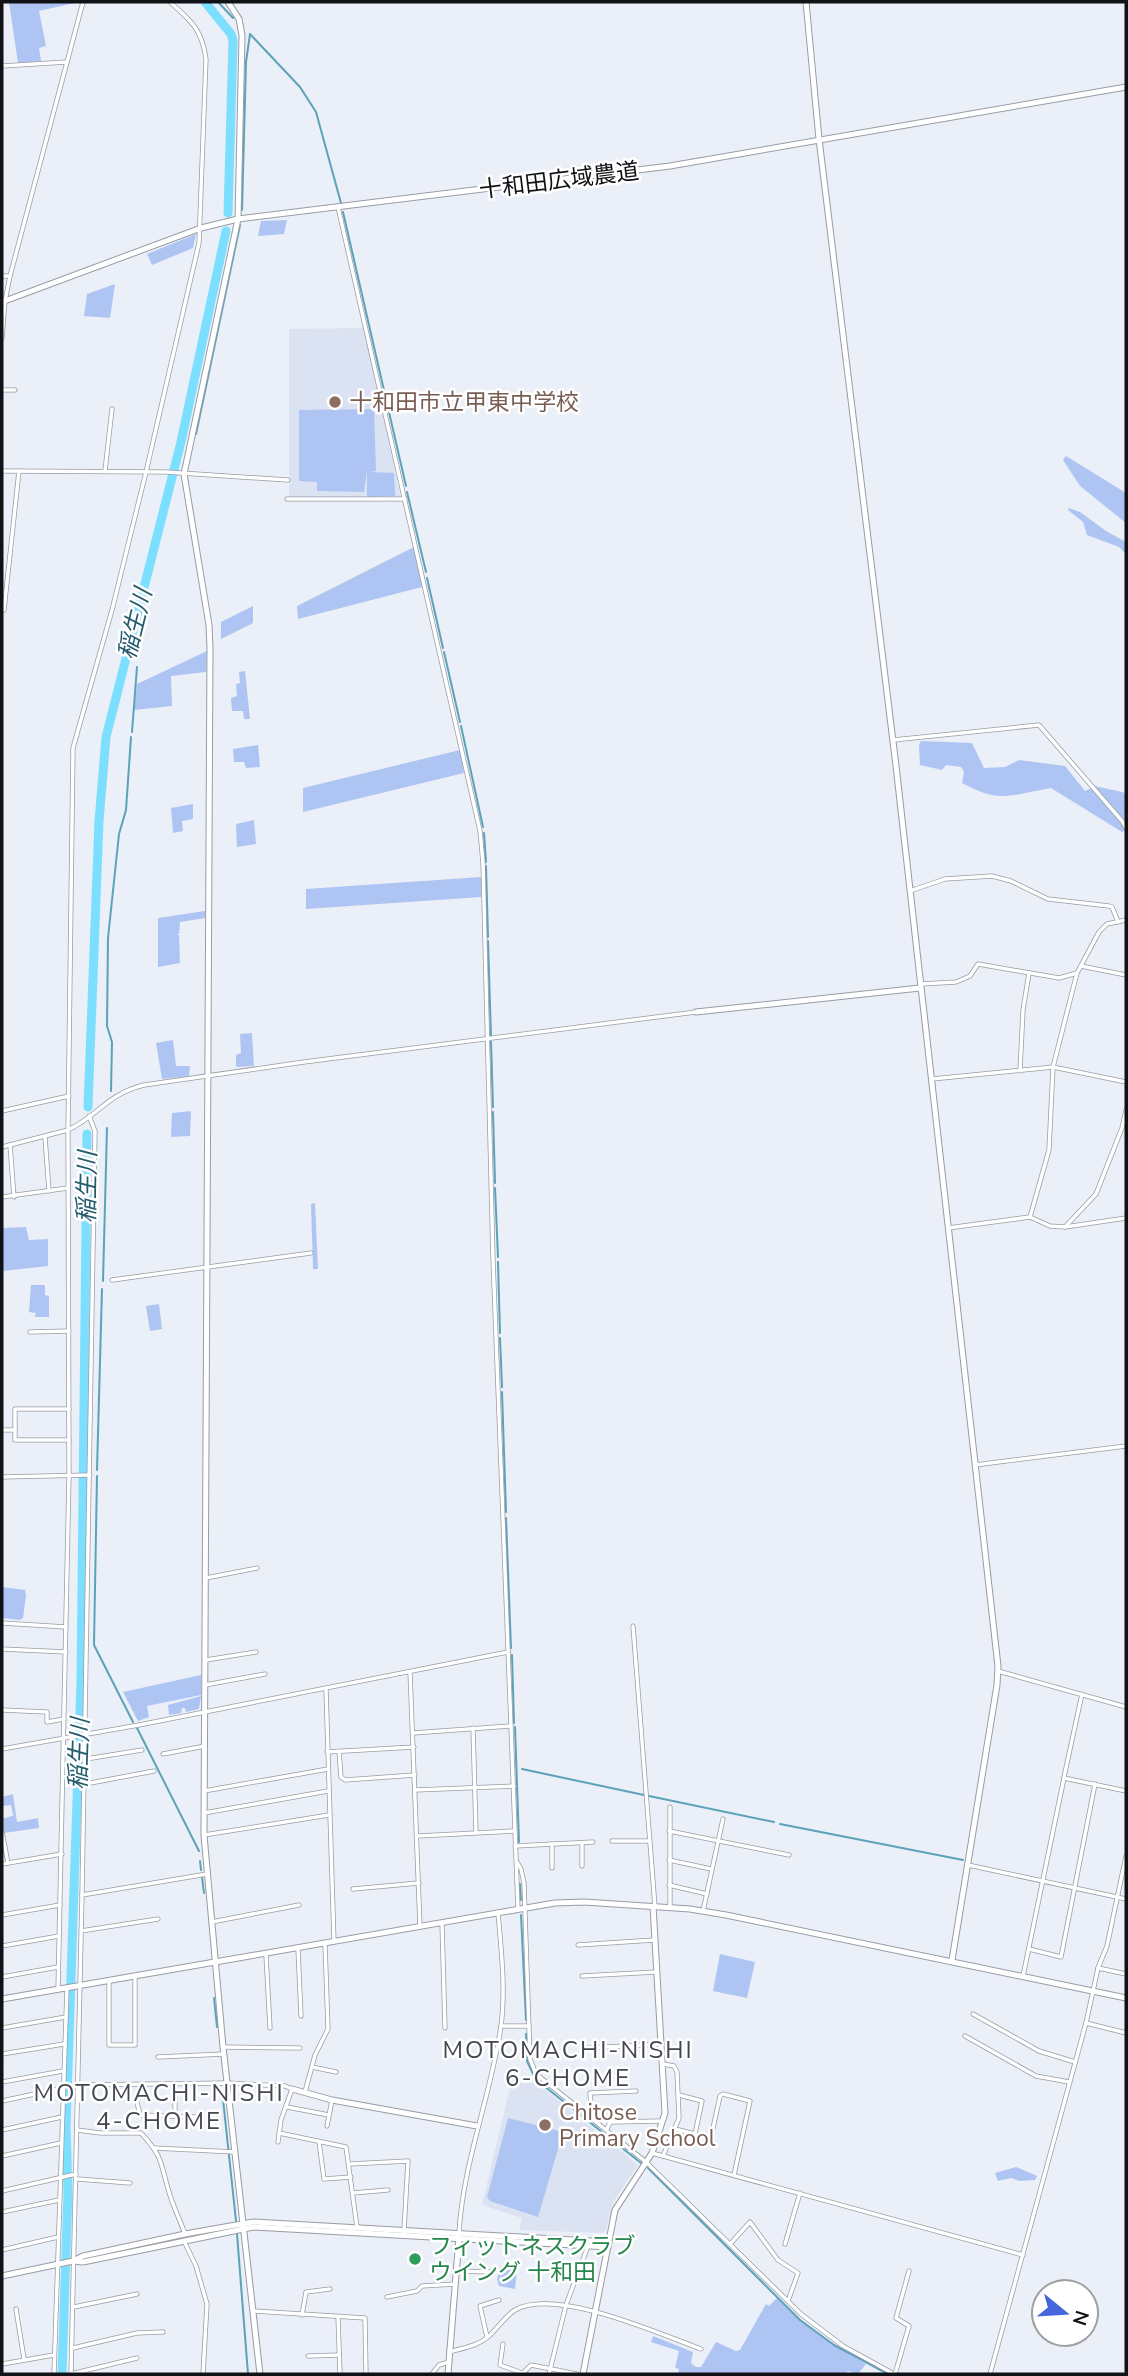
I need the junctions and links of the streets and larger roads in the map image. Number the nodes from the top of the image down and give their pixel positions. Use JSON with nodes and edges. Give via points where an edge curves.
{"nodes":[{"id":1,"x":83,"y":2,"type":"edge"},
{"id":2,"x":170,"y":2,"type":"edge"},
{"id":3,"x":228,"y":2,"type":"edge"},
{"id":4,"x":806,"y":2,"type":"edge"},
{"id":5,"x":67,"y":62,"type":"junction"},
{"id":6,"x":2,"y":66,"type":"edge"},
{"id":7,"x":1126,"y":87,"type":"edge"},
{"id":8,"x":819,"y":138,"type":"junction"},
{"id":9,"x":338,"y":207,"type":"junction"},
{"id":10,"x":238,"y":219,"type":"junction"},
{"id":11,"x":201,"y":228,"type":"junction"},
{"id":12,"x":2,"y":276,"type":"edge"},
{"id":13,"x":10,"y":276,"type":"junction"},
{"id":14,"x":3,"y":301,"type":"edge"},
{"id":15,"x":2,"y":338,"type":"edge"},
{"id":16,"x":2,"y":390,"type":"edge"},
{"id":17,"x":15,"y":390,"type":"dead end"},
{"id":18,"x":112,"y":409,"type":"dead end"},
{"id":19,"x":2,"y":471,"type":"edge"},
{"id":20,"x":19,"y":471,"type":"junction"},
{"id":21,"x":105,"y":471,"type":"junction"},
{"id":22,"x":146,"y":472,"type":"junction"},
{"id":23,"x":181,"y":474,"type":"junction"},
{"id":24,"x":288,"y":480,"type":"dead end"},
{"id":25,"x":288,"y":499,"type":"dead end"},
{"id":26,"x":405,"y":499,"type":"junction"},
{"id":27,"x":2,"y":610,"type":"edge"},
{"id":28,"x":893,"y":740,"type":"junction"},
{"id":29,"x":1126,"y":828,"type":"edge"},
{"id":30,"x":909,"y":891,"type":"junction"},
{"id":31,"x":1126,"y":920,"type":"edge"},
{"id":32,"x":1118,"y":922,"type":"junction"},
{"id":33,"x":1081,"y":966,"type":"junction"},
{"id":34,"x":1029,"y":973,"type":"junction"},
{"id":35,"x":1077,"y":973,"type":"junction"},
{"id":36,"x":1126,"y":975,"type":"edge"},
{"id":37,"x":920,"y":986,"type":"junction"},
{"id":38,"x":696,"y":1012,"type":"joint"},
{"id":39,"x":488,"y":1039,"type":"junction"},
{"id":40,"x":1053,"y":1067,"type":"junction"},
{"id":41,"x":1020,"y":1071,"type":"junction"},
{"id":42,"x":208,"y":1077,"type":"junction"},
{"id":43,"x":932,"y":1079,"type":"junction"},
{"id":44,"x":1126,"y":1082,"type":"edge"},
{"id":45,"x":69,"y":1096,"type":"junction"},
{"id":46,"x":1126,"y":1110,"type":"edge"},
{"id":47,"x":2,"y":1111,"type":"edge"},
{"id":48,"x":89,"y":1116,"type":"junction"},
{"id":49,"x":68,"y":1130,"type":"junction"},
{"id":50,"x":45,"y":1136,"type":"junction"},
{"id":51,"x":10,"y":1145,"type":"junction"},
{"id":52,"x":2,"y":1147,"type":"edge"},
{"id":53,"x":68,"y":1188,"type":"junction"},
{"id":54,"x":49,"y":1191,"type":"junction"},
{"id":55,"x":2,"y":1197,"type":"edge"},
{"id":56,"x":14,"y":1197,"type":"junction"},
{"id":57,"x":1030,"y":1217,"type":"junction"},
{"id":58,"x":1126,"y":1218,"type":"edge"},
{"id":59,"x":1065,"y":1227,"type":"junction"},
{"id":60,"x":948,"y":1228,"type":"junction"},
{"id":61,"x":311,"y":1253,"type":"dead end"},
{"id":62,"x":207,"y":1267,"type":"junction"},
{"id":63,"x":112,"y":1280,"type":"dead end"},
{"id":64,"x":69,"y":1331,"type":"junction"},
{"id":65,"x":30,"y":1332,"type":"dead end"},
{"id":66,"x":69,"y":1409,"type":"junction"},
{"id":67,"x":2,"y":1430,"type":"edge"},
{"id":68,"x":15,"y":1430,"type":"junction"},
{"id":69,"x":69,"y":1440,"type":"junction"},
{"id":70,"x":1126,"y":1446,"type":"edge"},
{"id":71,"x":975,"y":1465,"type":"junction"},
{"id":72,"x":88,"y":1475,"type":"junction"},
{"id":73,"x":69,"y":1476,"type":"junction"},
{"id":74,"x":2,"y":1477,"type":"edge"},
{"id":75,"x":257,"y":1568,"type":"dead end"},
{"id":76,"x":206,"y":1578,"type":"junction"},
{"id":77,"x":2,"y":1623,"type":"edge"},
{"id":78,"x":633,"y":1626,"type":"dead end"},
{"id":79,"x":66,"y":1628,"type":"junction"},
{"id":80,"x":2,"y":1649,"type":"edge"},
{"id":81,"x":66,"y":1652,"type":"junction"},
{"id":82,"x":256,"y":1652,"type":"dead end"},
{"id":83,"x":508,"y":1652,"type":"junction"},
{"id":84,"x":205,"y":1661,"type":"junction"},
{"id":85,"x":998,"y":1671,"type":"junction"},
{"id":86,"x":410,"y":1672,"type":"junction"},
{"id":87,"x":265,"y":1674,"type":"dead end"},
{"id":88,"x":205,"y":1685,"type":"junction"},
{"id":89,"x":326,"y":1689,"type":"junction"},
{"id":90,"x":1082,"y":1693,"type":"junction"},
{"id":91,"x":1126,"y":1707,"type":"edge"},
{"id":92,"x":2,"y":1710,"type":"edge"},
{"id":93,"x":205,"y":1711,"type":"junction"},
{"id":94,"x":64,"y":1719,"type":"junction"},
{"id":95,"x":511,"y":1726,"type":"junction"},
{"id":96,"x":472,"y":1728,"type":"junction"},
{"id":97,"x":413,"y":1733,"type":"junction"},
{"id":98,"x":85,"y":1734,"type":"junction"},
{"id":99,"x":64,"y":1737,"type":"junction"},
{"id":100,"x":205,"y":1746,"type":"junction"},
{"id":101,"x":414,"y":1747,"type":"junction"},
{"id":102,"x":2,"y":1749,"type":"edge"},
{"id":103,"x":142,"y":1750,"type":"dead end"},
{"id":104,"x":339,"y":1751,"type":"junction"},
{"id":105,"x":327,"y":1752,"type":"junction"},
{"id":106,"x":163,"y":1754,"type":"dead end"},
{"id":107,"x":86,"y":1759,"type":"junction"},
{"id":108,"x":328,"y":1769,"type":"junction"},
{"id":109,"x":153,"y":1771,"type":"dead end"},
{"id":110,"x":415,"y":1775,"type":"junction"},
{"id":111,"x":1064,"y":1778,"type":"junction"},
{"id":112,"x":85,"y":1784,"type":"junction"},
{"id":113,"x":1096,"y":1784,"type":"junction"},
{"id":114,"x":513,"y":1786,"type":"junction"},
{"id":115,"x":475,"y":1787,"type":"junction"},
{"id":116,"x":415,"y":1790,"type":"junction"},
{"id":117,"x":204,"y":1791,"type":"junction"},
{"id":118,"x":328,"y":1791,"type":"junction"},
{"id":119,"x":1126,"y":1791,"type":"edge"},
{"id":120,"x":670,"y":1807,"type":"dead end"},
{"id":121,"x":204,"y":1813,"type":"junction"},
{"id":122,"x":329,"y":1815,"type":"junction"},
{"id":123,"x":723,"y":1819,"type":"dead end"},
{"id":124,"x":514,"y":1831,"type":"junction"},
{"id":125,"x":669,"y":1831,"type":"junction"},
{"id":126,"x":2,"y":1832,"type":"edge"},
{"id":127,"x":477,"y":1832,"type":"junction"},
{"id":128,"x":204,"y":1835,"type":"junction"},
{"id":129,"x":418,"y":1836,"type":"junction"},
{"id":130,"x":612,"y":1841,"type":"dead end"},
{"id":131,"x":649,"y":1841,"type":"junction"},
{"id":132,"x":718,"y":1841,"type":"junction"},
{"id":133,"x":593,"y":1842,"type":"dead end"},
{"id":134,"x":582,"y":1843,"type":"junction"},
{"id":135,"x":552,"y":1844,"type":"junction"},
{"id":136,"x":515,"y":1846,"type":"junction"},
{"id":137,"x":62,"y":1854,"type":"junction"},
{"id":138,"x":789,"y":1855,"type":"dead end"},
{"id":139,"x":1126,"y":1856,"type":"edge"},
{"id":140,"x":669,"y":1860,"type":"junction"},
{"id":141,"x":8,"y":1863,"type":"junction"},
{"id":142,"x":2,"y":1864,"type":"edge"},
{"id":143,"x":582,"y":1866,"type":"dead end"},
{"id":144,"x":968,"y":1866,"type":"junction"},
{"id":145,"x":552,"y":1868,"type":"dead end"},
{"id":146,"x":712,"y":1869,"type":"junction"},
{"id":147,"x":207,"y":1874,"type":"junction"},
{"id":148,"x":1043,"y":1881,"type":"junction"},
{"id":149,"x":419,"y":1883,"type":"junction"},
{"id":150,"x":669,"y":1885,"type":"junction"},
{"id":151,"x":1074,"y":1888,"type":"junction"},
{"id":152,"x":353,"y":1889,"type":"dead end"},
{"id":153,"x":707,"y":1894,"type":"junction"},
{"id":154,"x":82,"y":1895,"type":"junction"},
{"id":155,"x":1118,"y":1897,"type":"junction"},
{"id":156,"x":1126,"y":1899,"type":"edge"},
{"id":157,"x":60,"y":1905,"type":"junction"},
{"id":158,"x":299,"y":1905,"type":"dead end"},
{"id":159,"x":654,"y":1906,"type":"junction"},
{"id":160,"x":670,"y":1908,"type":"junction"},
{"id":161,"x":521,"y":1909,"type":"junction"},
{"id":162,"x":703,"y":1911,"type":"junction"},
{"id":163,"x":498,"y":1912,"type":"junction"},
{"id":164,"x":2,"y":1915,"type":"edge"},
{"id":165,"x":158,"y":1919,"type":"dead end"},
{"id":166,"x":212,"y":1922,"type":"junction"},
{"id":167,"x":442,"y":1923,"type":"junction"},
{"id":168,"x":419,"y":1927,"type":"junction"},
{"id":169,"x":80,"y":1931,"type":"junction"},
{"id":170,"x":59,"y":1936,"type":"junction"},
{"id":171,"x":654,"y":1940,"type":"junction"},
{"id":172,"x":334,"y":1942,"type":"junction"},
{"id":173,"x":325,"y":1944,"type":"junction"},
{"id":174,"x":578,"y":1945,"type":"dead end"},
{"id":175,"x":2,"y":1946,"type":"edge"},
{"id":176,"x":298,"y":1949,"type":"junction"},
{"id":177,"x":1029,"y":1950,"type":"junction"},
{"id":178,"x":266,"y":1955,"type":"junction"},
{"id":179,"x":952,"y":1960,"type":"junction"},
{"id":180,"x":216,"y":1964,"type":"junction"},
{"id":181,"x":58,"y":1967,"type":"junction"},
{"id":182,"x":1098,"y":1968,"type":"junction"},
{"id":183,"x":656,"y":1972,"type":"junction"},
{"id":184,"x":1126,"y":1974,"type":"edge"},
{"id":185,"x":582,"y":1976,"type":"dead end"},
{"id":186,"x":1023,"y":1976,"type":"junction"},
{"id":187,"x":2,"y":1977,"type":"edge"},
{"id":188,"x":135,"y":1978,"type":"junction"},
{"id":189,"x":108,"y":1982,"type":"junction"},
{"id":190,"x":78,"y":1986,"type":"junction"},
{"id":191,"x":68,"y":1988,"type":"junction"},
{"id":192,"x":58,"y":1990,"type":"junction"},
{"id":193,"x":1094,"y":1991,"type":"junction"},
{"id":194,"x":1126,"y":1998,"type":"edge"},
{"id":195,"x":2,"y":1999,"type":"edge"},
{"id":196,"x":973,"y":2014,"type":"dead end"},
{"id":197,"x":301,"y":2016,"type":"dead end"},
{"id":198,"x":66,"y":2017,"type":"junction"},
{"id":199,"x":1086,"y":2023,"type":"junction"},
{"id":200,"x":501,"y":2026,"type":"junction"},
{"id":201,"x":529,"y":2026,"type":"junction"},
{"id":202,"x":2,"y":2028,"type":"edge"},
{"id":203,"x":270,"y":2028,"type":"dead end"},
{"id":204,"x":445,"y":2028,"type":"dead end"},
{"id":205,"x":1126,"y":2033,"type":"edge"},
{"id":206,"x":965,"y":2036,"type":"dead end"},
{"id":207,"x":64,"y":2044,"type":"junction"},
{"id":208,"x":662,"y":2044,"type":"junction"},
{"id":209,"x":300,"y":2048,"type":"dead end"},
{"id":210,"x":587,"y":2048,"type":"dead end"},
{"id":211,"x":223,"y":2051,"type":"junction"},
{"id":212,"x":2,"y":2054,"type":"edge"},
{"id":213,"x":158,"y":2057,"type":"dead end"},
{"id":214,"x":1074,"y":2062,"type":"junction"},
{"id":215,"x":663,"y":2064,"type":"junction"},
{"id":216,"x":312,"y":2067,"type":"junction"},
{"id":217,"x":63,"y":2070,"type":"junction"},
{"id":218,"x":336,"y":2072,"type":"dead end"},
{"id":219,"x":2,"y":2081,"type":"edge"},
{"id":220,"x":1069,"y":2082,"type":"junction"},
{"id":221,"x":227,"y":2083,"type":"junction"},
{"id":222,"x":175,"y":2084,"type":"junction"},
{"id":223,"x":79,"y":2085,"type":"junction"},
{"id":224,"x":63,"y":2088,"type":"junction"},
{"id":225,"x":292,"y":2089,"type":"junction"},
{"id":226,"x":636,"y":2091,"type":"dead end"},
{"id":227,"x":304,"y":2093,"type":"junction"},
{"id":228,"x":679,"y":2095,"type":"junction"},
{"id":229,"x":136,"y":2098,"type":"dead end"},
{"id":230,"x":332,"y":2100,"type":"junction"},
{"id":231,"x":2,"y":2101,"type":"edge"},
{"id":232,"x":286,"y":2106,"type":"junction"},
{"id":233,"x":329,"y":2115,"type":"junction"},
{"id":234,"x":175,"y":2116,"type":"junction"},
{"id":235,"x":62,"y":2117,"type":"junction"},
{"id":236,"x":195,"y":2117,"type":"dead end"},
{"id":237,"x":592,"y":2118,"type":"junction"},
{"id":238,"x":664,"y":2121,"type":"junction"},
{"id":239,"x":327,"y":2126,"type":"dead end"},
{"id":240,"x":477,"y":2126,"type":"junction"},
{"id":241,"x":606,"y":2129,"type":"junction"},
{"id":242,"x":675,"y":2129,"type":"junction"},
{"id":243,"x":2,"y":2130,"type":"edge"},
{"id":244,"x":77,"y":2130,"type":"junction"},
{"id":245,"x":279,"y":2133,"type":"junction"},
{"id":246,"x":319,"y":2141,"type":"junction"},
{"id":247,"x":278,"y":2142,"type":"dead end"},
{"id":248,"x":710,"y":2142,"type":"dead end"},
{"id":249,"x":61,"y":2143,"type":"junction"},
{"id":250,"x":154,"y":2148,"type":"junction"},
{"id":251,"x":235,"y":2152,"type":"junction"},
{"id":252,"x":652,"y":2153,"type":"junction"},
{"id":253,"x":663,"y":2156,"type":"junction"},
{"id":254,"x":2,"y":2157,"type":"edge"},
{"id":255,"x":646,"y":2162,"type":"junction"},
{"id":256,"x":349,"y":2164,"type":"junction"},
{"id":257,"x":734,"y":2175,"type":"junction"},
{"id":258,"x":75,"y":2176,"type":"junction"},
{"id":259,"x":62,"y":2177,"type":"junction"},
{"id":260,"x":351,"y":2177,"type":"junction"},
{"id":261,"x":130,"y":2183,"type":"dead end"},
{"id":262,"x":388,"y":2190,"type":"dead end"},
{"id":263,"x":2,"y":2191,"type":"edge"},
{"id":264,"x":353,"y":2193,"type":"junction"},
{"id":265,"x":800,"y":2193,"type":"junction"},
{"id":266,"x":59,"y":2200,"type":"junction"},
{"id":267,"x":2,"y":2212,"type":"edge"},
{"id":268,"x":244,"y":2225,"type":"junction"},
{"id":269,"x":356,"y":2227,"type":"junction"},
{"id":270,"x":404,"y":2230,"type":"junction"},
{"id":271,"x":459,"y":2236,"type":"junction"},
{"id":272,"x":185,"y":2237,"type":"junction"},
{"id":273,"x":58,"y":2238,"type":"junction"},
{"id":274,"x":731,"y":2243,"type":"junction"},
{"id":275,"x":608,"y":2244,"type":"junction"},
{"id":276,"x":786,"y":2244,"type":"dead end"},
{"id":277,"x":588,"y":2246,"type":"junction"},
{"id":278,"x":2,"y":2250,"type":"edge"},
{"id":279,"x":1023,"y":2255,"type":"junction"},
{"id":280,"x":72,"y":2261,"type":"junction"},
{"id":281,"x":60,"y":2264,"type":"junction"},
{"id":282,"x":2,"y":2268,"type":"edge"},
{"id":283,"x":456,"y":2271,"type":"junction"},
{"id":284,"x":909,"y":2271,"type":"dead end"},
{"id":285,"x":492,"y":2272,"type":"dead end"},
{"id":286,"x":3,"y":2276,"type":"edge"},
{"id":287,"x":455,"y":2284,"type":"junction"},
{"id":288,"x":330,"y":2289,"type":"dead end"},
{"id":289,"x":137,"y":2294,"type":"dead end"},
{"id":290,"x":387,"y":2297,"type":"dead end"},
{"id":291,"x":499,"y":2300,"type":"dead end"},
{"id":292,"x":788,"y":2301,"type":"junction"},
{"id":293,"x":566,"y":2305,"type":"junction"},
{"id":294,"x":73,"y":2307,"type":"junction"},
{"id":295,"x":16,"y":2309,"type":"dead end"},
{"id":296,"x":254,"y":2311,"type":"junction"},
{"id":297,"x":596,"y":2312,"type":"junction"},
{"id":298,"x":302,"y":2315,"type":"junction"},
{"id":299,"x":338,"y":2317,"type":"junction"},
{"id":300,"x":163,"y":2332,"type":"dead end"},
{"id":301,"x":487,"y":2337,"type":"junction"},
{"id":302,"x":503,"y":2344,"type":"dead end"},
{"id":303,"x":72,"y":2348,"type":"junction"},
{"id":304,"x":701,"y":2349,"type":"dead end"},
{"id":305,"x":449,"y":2352,"type":"junction"},
{"id":306,"x":54,"y":2355,"type":"junction"},
{"id":307,"x":339,"y":2355,"type":"junction"},
{"id":308,"x":307,"y":2356,"type":"dead end"},
{"id":309,"x":137,"y":2358,"type":"dead end"},
{"id":310,"x":24,"y":2359,"type":"junction"},
{"id":311,"x":449,"y":2362,"type":"junction"},
{"id":312,"x":2,"y":2364,"type":"edge"},
{"id":313,"x":550,"y":2368,"type":"junction"},
{"id":314,"x":54,"y":2374,"type":"edge"},
{"id":315,"x":71,"y":2374,"type":"edge"},
{"id":316,"x":203,"y":2374,"type":"edge"},
{"id":317,"x":260,"y":2374,"type":"edge"},
{"id":318,"x":340,"y":2374,"type":"edge"},
{"id":319,"x":366,"y":2374,"type":"edge"},
{"id":320,"x":432,"y":2374,"type":"edge"},
{"id":321,"x":448,"y":2374,"type":"edge"},
{"id":322,"x":522,"y":2374,"type":"edge"},
{"id":323,"x":549,"y":2374,"type":"edge"},
{"id":324,"x":577,"y":2374,"type":"edge"},
{"id":325,"x":583,"y":2374,"type":"edge"},
{"id":326,"x":895,"y":2374,"type":"edge"},
{"id":327,"x":990,"y":2374,"type":"edge"}],
"edges":[{"from":1,"to":5,"type":"street"},
{"from":2,"to":11,"type":"street","via":[[194,24],[204,42]]},
{"from":3,"to":10,"type":"street","via":[[242,35]]},
{"from":4,"to":8,"type":"street"},
{"from":5,"to":6,"type":"street"},
{"from":5,"to":13,"type":"street"},
{"from":7,"to":8,"type":"street","name":"十和田広域農道"},
{"from":8,"to":9,"type":"street","name":"十和田広域農道","via":[[670,166]]},
{"from":8,"to":28,"type":"street"},
{"from":9,"to":10,"type":"street","name":"十和田広域農道"},
{"from":9,"to":26,"type":"street"},
{"from":10,"to":11,"type":"street","name":"十和田広域農道"},
{"from":10,"to":23,"type":"street"},
{"from":11,"to":14,"type":"street","name":"十和田広域農道"},
{"from":11,"to":22,"type":"street"},
{"from":12,"to":13,"type":"street"},
{"from":13,"to":14,"type":"street"},
{"from":14,"to":15,"type":"street"},
{"from":16,"to":17,"type":"street"},
{"from":18,"to":21,"type":"street"},
{"from":19,"to":20,"type":"street"},
{"from":20,"to":21,"type":"street"},
{"from":20,"to":27,"type":"street"},
{"from":21,"to":22,"type":"street"},
{"from":22,"to":23,"type":"street"},
{"from":22,"to":45,"type":"street","via":[[74,748]]},
{"from":23,"to":24,"type":"street"},
{"from":23,"to":42,"type":"street","via":[[209,637]]},
{"from":25,"to":26,"type":"street"},
{"from":26,"to":39,"type":"street","via":[[480,831]]},
{"from":28,"to":29,"type":"street","via":[[1039,725]]},
{"from":28,"to":30,"type":"street"},
{"from":30,"to":32,"type":"street","via":[[945,878],[1000,877],[1048,899],[1109,906]]},
{"from":30,"to":37,"type":"street"},
{"from":31,"to":32,"type":"street"},
{"from":32,"to":33,"type":"street","via":[[1099,932]]},
{"from":33,"to":35,"type":"street"},
{"from":33,"to":36,"type":"street"},
{"from":34,"to":35,"type":"street","via":[[1059,978]]},
{"from":34,"to":37,"type":"street","via":[[978,964],[970,976],[956,982]]},
{"from":34,"to":41,"type":"street"},
{"from":35,"to":40,"type":"street"},
{"from":37,"to":38,"type":"street"},
{"from":37,"to":43,"type":"street"},
{"from":38,"to":39,"type":"street"},
{"from":39,"to":42,"type":"street"},
{"from":39,"to":83,"type":"street"},
{"from":40,"to":41,"type":"street"},
{"from":40,"to":44,"type":"street"},
{"from":40,"to":57,"type":"street","via":[[1049,1150]]},
{"from":41,"to":43,"type":"street"},
{"from":42,"to":48,"type":"street","via":[[124,1090]]},
{"from":42,"to":62,"type":"street"},
{"from":43,"to":60,"type":"street"},
{"from":45,"to":47,"type":"street"},
{"from":45,"to":49,"type":"street"},
{"from":46,"to":59,"type":"street","via":[[1096,1194]]},
{"from":48,"to":49,"type":"street"},
{"from":48,"to":72,"type":"street","via":[[95,1131]]},
{"from":49,"to":50,"type":"street"},
{"from":49,"to":53,"type":"street"},
{"from":50,"to":51,"type":"street"},
{"from":50,"to":54,"type":"street"},
{"from":51,"to":52,"type":"street"},
{"from":51,"to":56,"type":"street"},
{"from":53,"to":54,"type":"street"},
{"from":53,"to":64,"type":"street"},
{"from":54,"to":56,"type":"street"},
{"from":55,"to":56,"type":"street"},
{"from":57,"to":59,"type":"street"},
{"from":57,"to":60,"type":"street"},
{"from":58,"to":59,"type":"street"},
{"from":60,"to":71,"type":"street"},
{"from":61,"to":62,"type":"street"},
{"from":62,"to":63,"type":"street"},
{"from":62,"to":76,"type":"street"},
{"from":64,"to":65,"type":"street"},
{"from":64,"to":66,"type":"street"},
{"from":66,"to":68,"type":"street","via":[[15,1409]]},
{"from":66,"to":69,"type":"street"},
{"from":67,"to":68,"type":"street"},
{"from":68,"to":69,"type":"street","via":[[15,1440]]},
{"from":69,"to":73,"type":"street"},
{"from":70,"to":71,"type":"street"},
{"from":71,"to":85,"type":"street"},
{"from":72,"to":73,"type":"street"},
{"from":72,"to":98,"type":"street"},
{"from":73,"to":74,"type":"street"},
{"from":73,"to":79,"type":"street"},
{"from":75,"to":76,"type":"street"},
{"from":76,"to":84,"type":"street"},
{"from":77,"to":79,"type":"street"},
{"from":78,"to":131,"type":"street"},
{"from":79,"to":81,"type":"street"},
{"from":80,"to":81,"type":"street"},
{"from":81,"to":94,"type":"street"},
{"from":82,"to":84,"type":"street"},
{"from":83,"to":86,"type":"street"},
{"from":83,"to":95,"type":"street"},
{"from":84,"to":88,"type":"street"},
{"from":85,"to":90,"type":"street"},
{"from":85,"to":144,"type":"street"},
{"from":86,"to":89,"type":"street"},
{"from":86,"to":97,"type":"street"},
{"from":87,"to":88,"type":"street"},
{"from":88,"to":93,"type":"street"},
{"from":89,"to":93,"type":"street"},
{"from":89,"to":105,"type":"street"},
{"from":90,"to":91,"type":"street"},
{"from":90,"to":111,"type":"street"},
{"from":92,"to":94,"type":"street","via":[[47,1712],[47,1722]]},
{"from":93,"to":98,"type":"street"},
{"from":93,"to":100,"type":"street"},
{"from":94,"to":99,"type":"street"},
{"from":95,"to":96,"type":"street"},
{"from":95,"to":114,"type":"street"},
{"from":96,"to":97,"type":"street"},
{"from":96,"to":115,"type":"street"},
{"from":97,"to":101,"type":"street"},
{"from":98,"to":99,"type":"street"},
{"from":98,"to":107,"type":"street"},
{"from":99,"to":102,"type":"street"},
{"from":99,"to":137,"type":"street"},
{"from":100,"to":106,"type":"street"},
{"from":100,"to":117,"type":"street"},
{"from":101,"to":104,"type":"street"},
{"from":101,"to":110,"type":"street"},
{"from":103,"to":107,"type":"street"},
{"from":104,"to":105,"type":"street"},
{"from":104,"to":110,"type":"street","via":[[345,1780]]},
{"from":105,"to":108,"type":"street"},
{"from":107,"to":112,"type":"street"},
{"from":108,"to":117,"type":"street"},
{"from":108,"to":118,"type":"street"},
{"from":109,"to":112,"type":"street"},
{"from":110,"to":116,"type":"street"},
{"from":111,"to":113,"type":"street"},
{"from":111,"to":148,"type":"street"},
{"from":112,"to":154,"type":"street"},
{"from":113,"to":119,"type":"street"},
{"from":113,"to":151,"type":"street"},
{"from":114,"to":115,"type":"street"},
{"from":114,"to":124,"type":"street"},
{"from":115,"to":116,"type":"street"},
{"from":115,"to":127,"type":"street"},
{"from":116,"to":129,"type":"street"},
{"from":117,"to":121,"type":"street"},
{"from":118,"to":121,"type":"street"},
{"from":118,"to":122,"type":"street"},
{"from":120,"to":125,"type":"street"},
{"from":121,"to":128,"type":"street"},
{"from":122,"to":128,"type":"street"},
{"from":122,"to":172,"type":"street"},
{"from":123,"to":132,"type":"street"},
{"from":124,"to":127,"type":"street"},
{"from":124,"to":136,"type":"street"},
{"from":125,"to":132,"type":"street"},
{"from":125,"to":140,"type":"street"},
{"from":126,"to":141,"type":"street"},
{"from":127,"to":129,"type":"street"},
{"from":128,"to":147,"type":"street"},
{"from":129,"to":149,"type":"street"},
{"from":130,"to":131,"type":"street"},
{"from":131,"to":159,"type":"street"},
{"from":132,"to":138,"type":"street"},
{"from":132,"to":146,"type":"street"},
{"from":133,"to":134,"type":"street"},
{"from":134,"to":135,"type":"street"},
{"from":134,"to":143,"type":"street"},
{"from":135,"to":136,"type":"street"},
{"from":135,"to":145,"type":"street"},
{"from":136,"to":161,"type":"street"},
{"from":137,"to":141,"type":"street"},
{"from":137,"to":157,"type":"street"},
{"from":139,"to":155,"type":"street"},
{"from":140,"to":146,"type":"street"},
{"from":140,"to":150,"type":"street"},
{"from":141,"to":142,"type":"street"},
{"from":144,"to":148,"type":"street"},
{"from":144,"to":179,"type":"street"},
{"from":146,"to":153,"type":"street"},
{"from":147,"to":154,"type":"street"},
{"from":147,"to":166,"type":"street"},
{"from":148,"to":151,"type":"street"},
{"from":148,"to":177,"type":"street"},
{"from":149,"to":152,"type":"street"},
{"from":149,"to":168,"type":"street"},
{"from":150,"to":153,"type":"street"},
{"from":150,"to":160,"type":"street"},
{"from":151,"to":155,"type":"street"},
{"from":151,"to":177,"type":"street","via":[[1061,1957]]},
{"from":153,"to":162,"type":"street"},
{"from":154,"to":169,"type":"street"},
{"from":155,"to":156,"type":"street"},
{"from":155,"to":182,"type":"street"},
{"from":157,"to":164,"type":"street"},
{"from":157,"to":170,"type":"street"},
{"from":158,"to":166,"type":"street"},
{"from":159,"to":160,"type":"street"},
{"from":159,"to":161,"type":"street","via":[[584,1902]]},
{"from":159,"to":171,"type":"street"},
{"from":160,"to":162,"type":"street"},
{"from":161,"to":163,"type":"street"},
{"from":161,"to":201,"type":"street"},
{"from":162,"to":179,"type":"street"},
{"from":163,"to":167,"type":"street"},
{"from":163,"to":200,"type":"street"},
{"from":165,"to":169,"type":"street"},
{"from":166,"to":180,"type":"street"},
{"from":167,"to":168,"type":"street"},
{"from":167,"to":204,"type":"street"},
{"from":168,"to":172,"type":"street"},
{"from":169,"to":190,"type":"street"},
{"from":170,"to":175,"type":"street"},
{"from":170,"to":181,"type":"street"},
{"from":171,"to":174,"type":"street"},
{"from":171,"to":183,"type":"street"},
{"from":172,"to":173,"type":"street"},
{"from":173,"to":176,"type":"street"},
{"from":173,"to":216,"type":"street","via":[[328,2029]]},
{"from":176,"to":178,"type":"street"},
{"from":176,"to":197,"type":"street"},
{"from":177,"to":186,"type":"street"},
{"from":178,"to":180,"type":"street"},
{"from":178,"to":203,"type":"street"},
{"from":179,"to":186,"type":"street"},
{"from":180,"to":188,"type":"street"},
{"from":180,"to":211,"type":"street"},
{"from":181,"to":187,"type":"street"},
{"from":181,"to":192,"type":"street"},
{"from":182,"to":184,"type":"street"},
{"from":182,"to":193,"type":"street"},
{"from":183,"to":185,"type":"street"},
{"from":183,"to":208,"type":"street"},
{"from":186,"to":193,"type":"street"},
{"from":188,"to":189,"type":"street"},
{"from":188,"to":189,"type":"street","via":[[135,2045],[108,2045]]},
{"from":189,"to":190,"type":"street"},
{"from":190,"to":191,"type":"street"},
{"from":190,"to":223,"type":"street"},
{"from":191,"to":192,"type":"street"},
{"from":191,"to":198,"type":"street"},
{"from":192,"to":195,"type":"street"},
{"from":193,"to":194,"type":"street"},
{"from":193,"to":199,"type":"street"},
{"from":196,"to":214,"type":"street","via":[[1039,2051]]},
{"from":198,"to":202,"type":"street"},
{"from":198,"to":207,"type":"street"},
{"from":199,"to":205,"type":"street"},
{"from":199,"to":214,"type":"street"},
{"from":200,"to":201,"type":"street"},
{"from":200,"to":240,"type":"street"},
{"from":201,"to":237,"type":"street","via":[[530,2059],[536,2074]]},
{"from":206,"to":220,"type":"street","via":[[1036,2076]]},
{"from":207,"to":212,"type":"street"},
{"from":207,"to":217,"type":"street"},
{"from":208,"to":210,"type":"street"},
{"from":208,"to":215,"type":"street"},
{"from":209,"to":211,"type":"street"},
{"from":211,"to":213,"type":"street"},
{"from":211,"to":221,"type":"street"},
{"from":214,"to":220,"type":"street"},
{"from":215,"to":228,"type":"street","via":[[674,2066]]},
{"from":215,"to":238,"type":"street"},
{"from":216,"to":218,"type":"street"},
{"from":216,"to":227,"type":"street"},
{"from":217,"to":219,"type":"street"},
{"from":217,"to":224,"type":"street"},
{"from":220,"to":279,"type":"street"},
{"from":221,"to":222,"type":"street"},
{"from":221,"to":225,"type":"street"},
{"from":221,"to":251,"type":"street"},
{"from":222,"to":223,"type":"street"},
{"from":222,"to":234,"type":"street"},
{"from":223,"to":244,"type":"street"},
{"from":224,"to":231,"type":"street"},
{"from":224,"to":235,"type":"street"},
{"from":225,"to":227,"type":"street"},
{"from":225,"to":232,"type":"street"},
{"from":226,"to":237,"type":"street","via":[[590,2093]]},
{"from":227,"to":230,"type":"street"},
{"from":228,"to":242,"type":"street"},
{"from":228,"to":242,"type":"street","via":[[702,2101],[695,2134]]},
{"from":229,"to":234,"type":"street","via":[[140,2115]]},
{"from":230,"to":233,"type":"street"},
{"from":230,"to":240,"type":"street"},
{"from":232,"to":233,"type":"street"},
{"from":232,"to":245,"type":"street"},
{"from":233,"to":239,"type":"street"},
{"from":234,"to":236,"type":"street"},
{"from":235,"to":243,"type":"street"},
{"from":235,"to":249,"type":"street"},
{"from":237,"to":241,"type":"street"},
{"from":238,"to":241,"type":"street","via":[[610,2122]]},
{"from":238,"to":252,"type":"street"},
{"from":240,"to":271,"type":"street"},
{"from":241,"to":255,"type":"street"},
{"from":242,"to":253,"type":"street"},
{"from":244,"to":250,"type":"street","via":[[139,2132]]},
{"from":244,"to":258,"type":"street"},
{"from":245,"to":246,"type":"street"},
{"from":245,"to":247,"type":"street"},
{"from":246,"to":256,"type":"street","via":[[346,2147]]},
{"from":246,"to":260,"type":"street","via":[[324,2179]]},
{"from":248,"to":257,"type":"street","via":[[720,2096],[750,2101]]},
{"from":249,"to":254,"type":"street"},
{"from":249,"to":259,"type":"street"},
{"from":250,"to":251,"type":"street"},
{"from":250,"to":272,"type":"street"},
{"from":251,"to":268,"type":"street"},
{"from":252,"to":253,"type":"street"},
{"from":252,"to":255,"type":"street"},
{"from":253,"to":257,"type":"street"},
{"from":255,"to":274,"type":"street"},
{"from":255,"to":275,"type":"street","via":[[615,2210]]},
{"from":256,"to":260,"type":"street"},
{"from":256,"to":270,"type":"street","via":[[408,2161]]},
{"from":257,"to":265,"type":"street"},
{"from":258,"to":259,"type":"street"},
{"from":258,"to":261,"type":"street"},
{"from":258,"to":280,"type":"street"},
{"from":259,"to":263,"type":"street"},
{"from":259,"to":266,"type":"street"},
{"from":260,"to":264,"type":"street"},
{"from":262,"to":264,"type":"street"},
{"from":264,"to":269,"type":"street"},
{"from":265,"to":276,"type":"street"},
{"from":265,"to":279,"type":"street"},
{"from":266,"to":267,"type":"street"},
{"from":266,"to":273,"type":"street"},
{"from":268,"to":269,"type":"street"},
{"from":268,"to":271,"type":"street"},
{"from":268,"to":272,"type":"street"},
{"from":268,"to":296,"type":"street"},
{"from":269,"to":270,"type":"street"},
{"from":270,"to":271,"type":"street"},
{"from":271,"to":275,"type":"street"},
{"from":271,"to":277,"type":"street"},
{"from":271,"to":283,"type":"street"},
{"from":272,"to":280,"type":"street"},
{"from":272,"to":316,"type":"street","via":[[207,2304]]},
{"from":273,"to":278,"type":"street"},
{"from":273,"to":281,"type":"street"},
{"from":274,"to":292,"type":"street"},
{"from":274,"to":292,"type":"street","via":[[750,2222],[778,2260],[798,2273]]},
{"from":275,"to":277,"type":"street"},
{"from":275,"to":297,"type":"street"},
{"from":277,"to":293,"type":"street"},
{"from":279,"to":327,"type":"street"},
{"from":280,"to":281,"type":"street"},
{"from":280,"to":294,"type":"street"},
{"from":281,"to":286,"type":"street"},
{"from":281,"to":306,"type":"street"},
{"from":282,"to":286,"type":"street"},
{"from":283,"to":285,"type":"street"},
{"from":283,"to":287,"type":"street"},
{"from":284,"to":326,"type":"street","via":[[896,2318],[909,2326]]},
{"from":287,"to":290,"type":"street","via":[[422,2286]]},
{"from":287,"to":305,"type":"street"},
{"from":288,"to":298,"type":"street","via":[[306,2292]]},
{"from":289,"to":294,"type":"street"},
{"from":291,"to":301,"type":"street","via":[[480,2306]]},
{"from":292,"to":326,"type":"street","via":[[831,2337]]},
{"from":293,"to":297,"type":"street"},
{"from":293,"to":301,"type":"street","via":[[519,2308]]},
{"from":293,"to":313,"type":"street"},
{"from":294,"to":303,"type":"street"},
{"from":295,"to":310,"type":"street"},
{"from":296,"to":298,"type":"street"},
{"from":296,"to":317,"type":"street"},
{"from":297,"to":304,"type":"street"},
{"from":297,"to":325,"type":"street"},
{"from":298,"to":299,"type":"street"},
{"from":299,"to":307,"type":"street"},
{"from":299,"to":319,"type":"street","via":[[365,2318]]},
{"from":300,"to":303,"type":"street","via":[[136,2333]]},
{"from":301,"to":305,"type":"street"},
{"from":302,"to":322,"type":"street","via":[[500,2365]]},
{"from":303,"to":315,"type":"street"},
{"from":305,"to":311,"type":"street"},
{"from":306,"to":310,"type":"street"},
{"from":306,"to":314,"type":"street"},
{"from":307,"to":308,"type":"street"},
{"from":307,"to":318,"type":"street"},
{"from":309,"to":315,"type":"street"},
{"from":310,"to":312,"type":"street"},
{"from":311,"to":320,"type":"street"},
{"from":311,"to":321,"type":"street"},
{"from":313,"to":322,"type":"street","via":[[531,2365]]},
{"from":313,"to":323,"type":"street"},
{"from":313,"to":324,"type":"street"}]}
